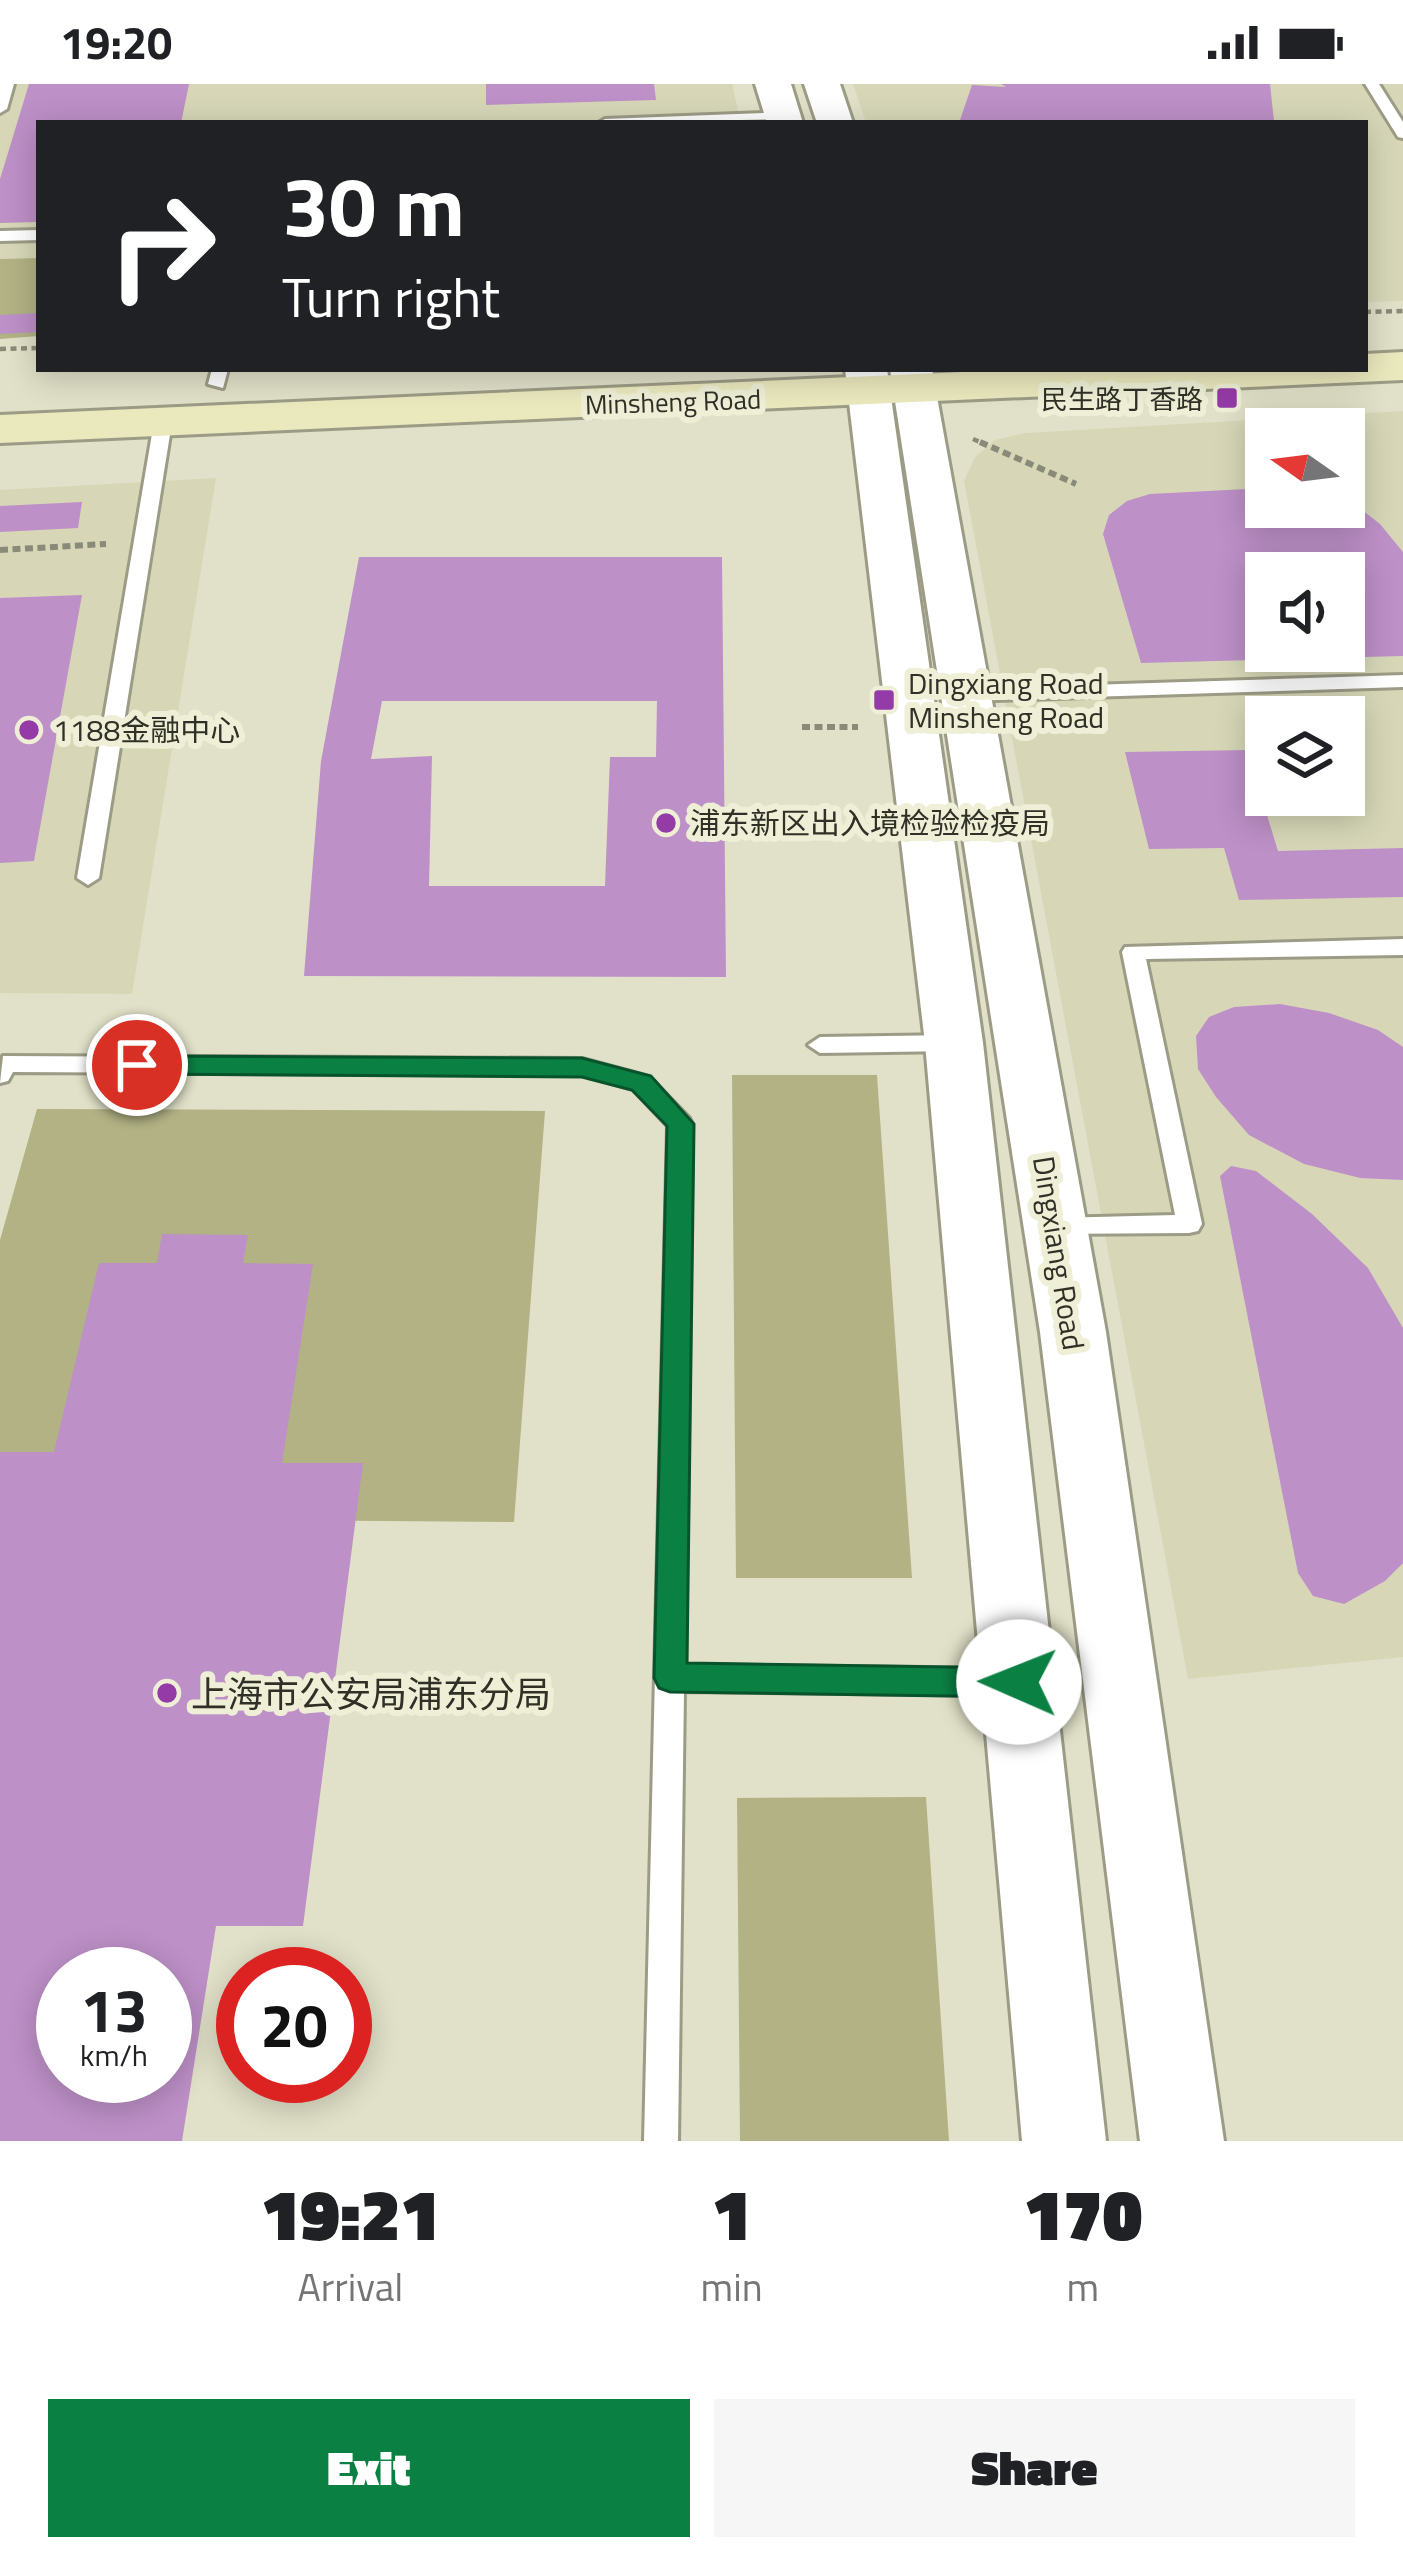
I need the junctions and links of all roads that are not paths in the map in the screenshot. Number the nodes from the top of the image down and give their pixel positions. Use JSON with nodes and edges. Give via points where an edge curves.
{"nodes":[{"id":1,"x":8,"y":84,"type":"edge"},
{"id":2,"x":822,"y":84,"type":"edge"},
{"id":3,"x":1372,"y":84,"type":"edge"},
{"id":4,"x":780,"y":107,"type":"edge"},
{"id":5,"x":0,"y":109,"type":"edge"},
{"id":6,"x":638,"y":120,"type":"edge"},
{"id":7,"x":834,"y":120,"type":"edge"},
{"id":8,"x":1403,"y":134,"type":"edge"},
{"id":9,"x":36,"y":235,"type":"edge"},
{"id":10,"x":0,"y":236,"type":"edge"},
{"id":11,"x":1403,"y":337,"type":"edge"},
{"id":12,"x":1368,"y":339,"type":"edge"},
{"id":13,"x":1403,"y":366,"type":"edge"},
{"id":14,"x":1368,"y":368,"type":"edge"},
{"id":15,"x":475,"y":372,"type":"edge"},
{"id":16,"x":1271,"y":372,"type":"edge"},
{"id":17,"x":218,"y":377,"type":"edge"},
{"id":18,"x":896,"y":387,"type":"edge"},
{"id":19,"x":0,"y":390,"type":"edge"},
{"id":20,"x":163,"y":422,"type":"junction"},
{"id":21,"x":0,"y":429,"type":"edge"},
{"id":22,"x":1403,"y":680,"type":"edge"},
{"id":23,"x":965,"y":695,"type":"junction"},
{"id":24,"x":88,"y":878,"type":"dead end"},
{"id":25,"x":1403,"y":947,"type":"edge"},
{"id":26,"x":954,"y":1042,"type":"junction"},
{"id":27,"x":820,"y":1045,"type":"dead end"},
{"id":28,"x":0,"y":1075,"type":"edge"},
{"id":29,"x":1055,"y":1227,"type":"junction"},
{"id":30,"x":670,"y":1678,"type":"junction"},
{"id":31,"x":1019,"y":1682,"type":"junction"},
{"id":32,"x":661,"y":2141,"type":"edge"},
{"id":33,"x":1064,"y":2141,"type":"edge"},
{"id":34,"x":1182,"y":2141,"type":"edge"}],
"edges":[{"from":1,"to":5,"type":"lane"},
{"from":2,"to":7,"type":"street"},
{"from":3,"to":8,"type":"lane"},
{"from":4,"to":6,"type":"lane"},
{"from":9,"to":10,"type":"lane"},
{"from":11,"to":12,"type":"main road"},
{"from":13,"to":14,"type":"main road"},
{"from":15,"to":17,"type":"main road","name":"Minsheng Road"},
{"from":16,"to":18,"type":"main road","name":"Minsheng Road"},
{"from":17,"to":19,"type":"main road","name":"Minsheng Road"},
{"from":18,"to":20,"type":"main road","name":"Minsheng Road"},
{"from":18,"to":23,"type":"street","name":"Dingxiang Road"},
{"from":18,"to":26,"type":"street"},
{"from":20,"to":21,"type":"main road","name":"Minsheng Road"},
{"from":20,"to":24,"type":"lane"},
{"from":22,"to":23,"type":"lane"},
{"from":23,"to":29,"type":"street","name":"Dingxiang Road"},
{"from":25,"to":29,"type":"lane","via":[[1133,952],[1189,1224]]},
{"from":26,"to":27,"type":"lane"},
{"from":26,"to":31,"type":"street"},
{"from":28,"to":30,"type":"lane","via":[[3,1064],[582,1067],[641,1082],[680,1124]]},
{"from":29,"to":34,"type":"street","name":"Dingxiang Road"},
{"from":30,"to":31,"type":"lane"},
{"from":30,"to":32,"type":"lane"},
{"from":31,"to":33,"type":"street"}]}
